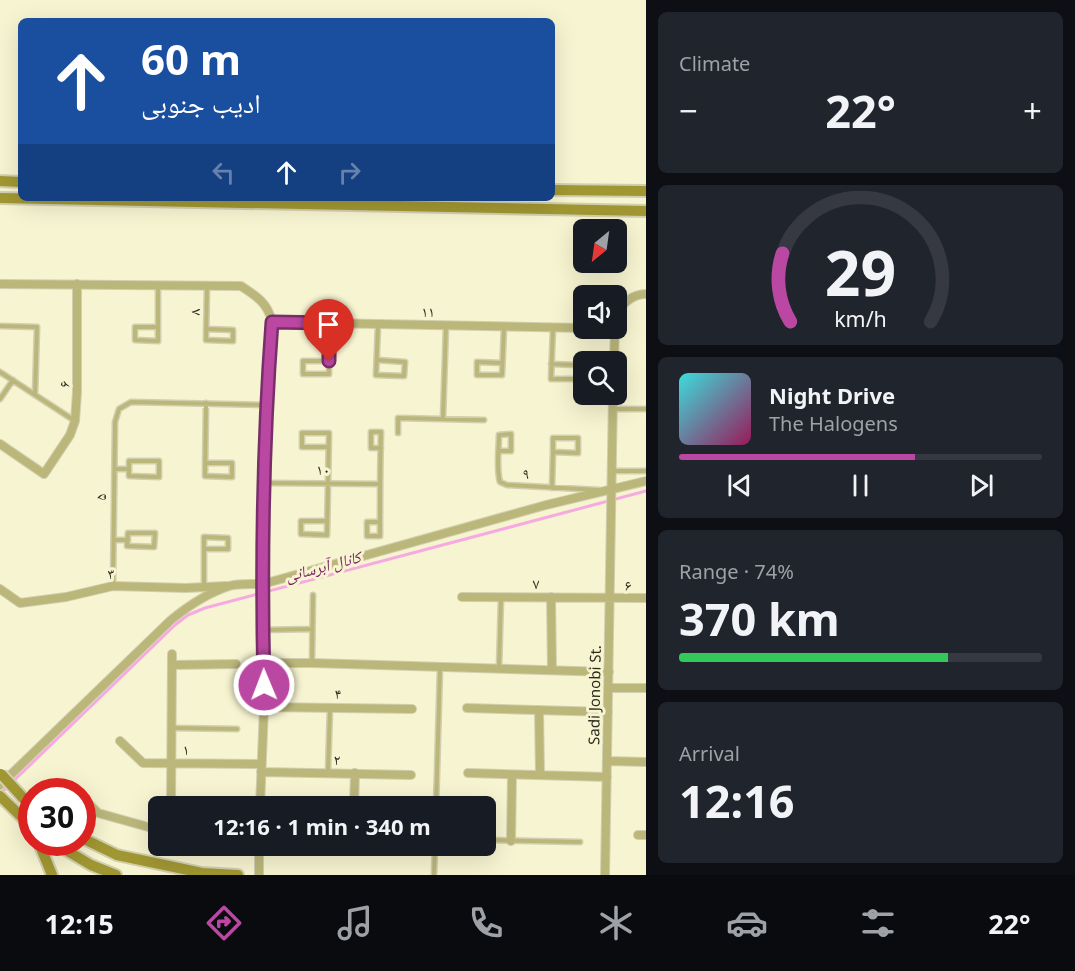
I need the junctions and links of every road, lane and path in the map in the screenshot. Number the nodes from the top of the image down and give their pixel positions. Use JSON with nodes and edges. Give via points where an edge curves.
{"nodes":[{"id":1,"x":0,"y":181,"type":"edge"},
{"id":2,"x":18,"y":182,"type":"edge"},
{"id":3,"x":555,"y":190,"type":"edge"},
{"id":4,"x":646,"y":191,"type":"edge"},
{"id":5,"x":0,"y":198,"type":"edge"},
{"id":6,"x":18,"y":198,"type":"edge"},
{"id":7,"x":149,"y":201,"type":"edge"},
{"id":8,"x":646,"y":211,"type":"edge"},
{"id":9,"x":0,"y":284,"type":"edge"},
{"id":10,"x":77,"y":284,"type":"junction"},
{"id":11,"x":158,"y":284,"type":"junction"},
{"id":12,"x":207,"y":285,"type":"junction"},
{"id":13,"x":643,"y":294,"type":"edge"},
{"id":14,"x":627,"y":300,"type":"edge"},
{"id":15,"x":272,"y":322,"type":"junction"},
{"id":16,"x":329,"y":323,"type":"junction"},
{"id":17,"x":378,"y":324,"type":"junction"},
{"id":18,"x":0,"y":326,"type":"edge"},
{"id":19,"x":446,"y":326,"type":"junction"},
{"id":20,"x":158,"y":327,"type":"junction"},
{"id":21,"x":504,"y":327,"type":"junction"},
{"id":22,"x":553,"y":328,"type":"junction"},
{"id":23,"x":573,"y":328,"type":"edge"},
{"id":24,"x":206,"y":329,"type":"junction"},
{"id":25,"x":377,"y":360,"type":"junction"},
{"id":26,"x":329,"y":361,"type":"junction"},
{"id":27,"x":502,"y":363,"type":"junction"},
{"id":28,"x":551,"y":364,"type":"junction"},
{"id":29,"x":0,"y":372,"type":"edge"},
{"id":30,"x":13,"y":380,"type":"junction"},
{"id":31,"x":35,"y":395,"type":"junction"},
{"id":32,"x":0,"y":399,"type":"edge"},
{"id":33,"x":206,"y":404,"type":"junction"},
{"id":34,"x":266,"y":405,"type":"junction"},
{"id":35,"x":612,"y":405,"type":"edge"},
{"id":36,"x":612,"y":409,"type":"junction"},
{"id":37,"x":646,"y":410,"type":"edge"},
{"id":38,"x":443,"y":418,"type":"junction"},
{"id":39,"x":484,"y":420,"type":"dead end"},
{"id":40,"x":75,"y":421,"type":"junction"},
{"id":41,"x":398,"y":433,"type":"dead end"},
{"id":42,"x":0,"y":444,"type":"edge"},
{"id":43,"x":328,"y":447,"type":"junction"},
{"id":44,"x":381,"y":448,"type":"junction"},
{"id":45,"x":499,"y":451,"type":"junction"},
{"id":46,"x":553,"y":452,"type":"junction"},
{"id":47,"x":205,"y":463,"type":"junction"},
{"id":48,"x":115,"y":469,"type":"junction"},
{"id":49,"x":129,"y":469,"type":"junction"},
{"id":50,"x":612,"y":471,"type":"junction"},
{"id":51,"x":646,"y":471,"type":"edge"},
{"id":52,"x":646,"y":481,"type":"edge"},
{"id":53,"x":265,"y":483,"type":"junction"},
{"id":54,"x":328,"y":484,"type":"junction"},
{"id":55,"x":380,"y":484,"type":"junction"},
{"id":56,"x":552,"y":488,"type":"junction"},
{"id":57,"x":612,"y":490,"type":"junction"},
{"id":58,"x":327,"y":521,"type":"junction"},
{"id":59,"x":380,"y":522,"type":"junction"},
{"id":60,"x":115,"y":540,"type":"junction"},
{"id":61,"x":128,"y":540,"type":"junction"},
{"id":62,"x":204,"y":549,"type":"junction"},
{"id":63,"x":263,"y":584,"type":"junction"},
{"id":64,"x":113,"y":586,"type":"junction"},
{"id":65,"x":231,"y":586,"type":"junction"},
{"id":66,"x":204,"y":587,"type":"junction"},
{"id":67,"x":0,"y":589,"type":"edge"},
{"id":68,"x":313,"y":596,"type":"dead end"},
{"id":69,"x":462,"y":597,"type":"dead end"},
{"id":70,"x":501,"y":597,"type":"junction"},
{"id":71,"x":551,"y":597,"type":"junction"},
{"id":72,"x":610,"y":598,"type":"junction"},
{"id":73,"x":646,"y":598,"type":"edge"},
{"id":74,"x":312,"y":629,"type":"junction"},
{"id":75,"x":263,"y":630,"type":"junction"},
{"id":76,"x":172,"y":654,"type":"dead end"},
{"id":77,"x":263,"y":663,"type":"junction"},
{"id":78,"x":312,"y":663,"type":"junction"},
{"id":79,"x":236,"y":664,"type":"dead end"},
{"id":80,"x":173,"y":665,"type":"junction"},
{"id":81,"x":440,"y":668,"type":"junction"},
{"id":82,"x":499,"y":669,"type":"junction"},
{"id":83,"x":552,"y":670,"type":"junction"},
{"id":84,"x":609,"y":672,"type":"junction"},
{"id":85,"x":609,"y":688,"type":"junction"},
{"id":86,"x":646,"y":688,"type":"edge"},
{"id":87,"x":264,"y":707,"type":"junction"},
{"id":88,"x":330,"y":707,"type":"junction"},
{"id":89,"x":467,"y":708,"type":"dead end"},
{"id":90,"x":412,"y":709,"type":"dead end"},
{"id":91,"x":539,"y":710,"type":"junction"},
{"id":92,"x":608,"y":712,"type":"junction"},
{"id":93,"x":172,"y":728,"type":"junction"},
{"id":94,"x":237,"y":729,"type":"dead end"},
{"id":95,"x":120,"y":741,"type":"dead end"},
{"id":96,"x":607,"y":761,"type":"junction"},
{"id":97,"x":646,"y":762,"type":"edge"},
{"id":98,"x":172,"y":763,"type":"junction"},
{"id":99,"x":261,"y":768,"type":"junction"},
{"id":100,"x":328,"y":773,"type":"junction"},
{"id":101,"x":355,"y":773,"type":"junction"},
{"id":102,"x":468,"y":773,"type":"dead end"},
{"id":103,"x":512,"y":774,"type":"junction"},
{"id":104,"x":411,"y":775,"type":"dead end"},
{"id":105,"x":540,"y":775,"type":"junction"},
{"id":106,"x":0,"y":777,"type":"edge"},
{"id":107,"x":607,"y":777,"type":"junction"},
{"id":108,"x":18,"y":793,"type":"edge"},
{"id":109,"x":0,"y":796,"type":"edge"},
{"id":110,"x":171,"y":796,"type":"edge"},
{"id":111,"x":260,"y":796,"type":"edge"},
{"id":112,"x":354,"y":796,"type":"edge"},
{"id":113,"x":436,"y":796,"type":"edge"},
{"id":114,"x":96,"y":810,"type":"edge"},
{"id":115,"x":18,"y":815,"type":"edge"},
{"id":116,"x":148,"y":827,"type":"edge"},
{"id":117,"x":496,"y":840,"type":"edge"},
{"id":118,"x":511,"y":841,"type":"junction"},
{"id":119,"x":580,"y":843,"type":"dead end"},
{"id":120,"x":96,"y":845,"type":"edge"},
{"id":121,"x":44,"y":856,"type":"edge"},
{"id":122,"x":76,"y":856,"type":"edge"},
{"id":123,"x":259,"y":856,"type":"edge"},
{"id":124,"x":435,"y":856,"type":"edge"},
{"id":125,"x":52,"y":875,"type":"edge"},
{"id":126,"x":116,"y":875,"type":"edge"},
{"id":127,"x":238,"y":875,"type":"edge"},
{"id":128,"x":259,"y":875,"type":"edge"},
{"id":129,"x":434,"y":875,"type":"edge"},
{"id":130,"x":605,"y":875,"type":"edge"}],
"edges":[{"from":1,"to":2,"type":"main road"},
{"from":3,"to":4,"type":"main road"},
{"from":5,"to":6,"type":"main road"},
{"from":7,"to":8,"type":"main road"},
{"from":9,"to":10,"type":"street"},
{"from":10,"to":11,"type":"street"},
{"from":10,"to":40,"type":"street","name":"۶"},
{"from":11,"to":12,"type":"street"},
{"from":11,"to":20,"type":"lane"},
{"from":12,"to":15,"type":"street","via":[[241,286],[262,301]]},
{"from":12,"to":24,"type":"lane","name":"۸"},
{"from":13,"to":14,"type":"street"},
{"from":15,"to":16,"type":"street","name":"۱۱"},
{"from":15,"to":34,"type":"street"},
{"from":16,"to":17,"type":"street","name":"۱۱"},
{"from":16,"to":26,"type":"lane"},
{"from":17,"to":19,"type":"street","name":"۱۱"},
{"from":17,"to":25,"type":"lane"},
{"from":18,"to":31,"type":"lane","via":[[37,327]]},
{"from":19,"to":21,"type":"street","name":"۱۱"},
{"from":19,"to":38,"type":"lane"},
{"from":20,"to":20,"type":"lane","via":[[135,327],[135,340],[158,340]]},
{"from":21,"to":22,"type":"street","name":"۱۱"},
{"from":21,"to":27,"type":"lane"},
{"from":22,"to":23,"type":"street","name":"۱۱"},
{"from":22,"to":28,"type":"lane"},
{"from":24,"to":24,"type":"lane","name":"۸","via":[[206,340],[233,341],[233,330]]},
{"from":25,"to":25,"type":"lane","via":[[376,375],[404,376],[405,362]]},
{"from":26,"to":26,"type":"lane","via":[[329,374],[303,374],[303,361]]},
{"from":27,"to":27,"type":"lane","via":[[502,375],[477,375],[477,362]]},
{"from":28,"to":28,"type":"lane","via":[[551,379],[577,379],[577,365]]},
{"from":29,"to":30,"type":"lane"},
{"from":30,"to":31,"type":"lane"},
{"from":30,"to":32,"type":"lane"},
{"from":31,"to":40,"type":"lane"},
{"from":33,"to":34,"type":"lane"},
{"from":33,"to":47,"type":"lane"},
{"from":33,"to":48,"type":"lane","name":"۵","via":[[131,402],[119,409],[115,422]]},
{"from":34,"to":53,"type":"street"},
{"from":35,"to":36,"type":"street","name":"Sadi Jonobi St."},
{"from":36,"to":37,"type":"lane"},
{"from":36,"to":50,"type":"street","name":"Sadi Jonobi St."},
{"from":38,"to":39,"type":"lane"},
{"from":38,"to":41,"type":"lane","via":[[399,418]]},
{"from":40,"to":42,"type":"street","name":"۶","via":[[44,474]]},
{"from":43,"to":43,"type":"lane","via":[[302,447],[302,433],[329,433]]},
{"from":43,"to":54,"type":"lane"},
{"from":44,"to":44,"type":"lane","via":[[381,432],[371,432],[371,448]]},
{"from":44,"to":55,"type":"lane"},
{"from":45,"to":45,"type":"lane","via":[[499,435],[511,434],[511,451]]},
{"from":45,"to":56,"type":"lane","name":"۹","via":[[500,483]]},
{"from":46,"to":46,"type":"lane","via":[[578,453],[579,438],[553,438]]},
{"from":46,"to":56,"type":"lane"},
{"from":47,"to":47,"type":"lane","via":[[205,476],[232,477],[232,464]]},
{"from":48,"to":49,"type":"lane"},
{"from":48,"to":60,"type":"lane","name":"۵"},
{"from":49,"to":49,"type":"lane","via":[[129,461],[159,461],[159,477],[129,476]]},
{"from":50,"to":51,"type":"lane"},
{"from":50,"to":57,"type":"street","name":"Sadi Jonobi St."},
{"from":52,"to":57,"type":"street","name":"۳"},
{"from":53,"to":54,"type":"lane","name":"۱۰"},
{"from":53,"to":63,"type":"street"},
{"from":54,"to":55,"type":"lane","name":"۱۰"},
{"from":54,"to":58,"type":"lane"},
{"from":55,"to":59,"type":"lane"},
{"from":56,"to":57,"type":"lane","name":"۹"},
{"from":57,"to":63,"type":"street","name":"۳"},
{"from":57,"to":72,"type":"street","name":"Sadi Jonobi St."},
{"from":58,"to":58,"type":"lane","via":[[301,521],[301,534],[327,535]]},
{"from":59,"to":59,"type":"lane","via":[[367,522],[367,536],[380,536]]},
{"from":60,"to":61,"type":"lane"},
{"from":60,"to":64,"type":"lane","name":"۵"},
{"from":61,"to":61,"type":"lane","via":[[127,546],[154,547],[155,533],[128,532]]},
{"from":62,"to":62,"type":"lane","via":[[228,549],[228,538],[204,537]]},
{"from":62,"to":66,"type":"lane"},
{"from":63,"to":65,"type":"street","name":"۳"},
{"from":63,"to":75,"type":"street"},
{"from":64,"to":66,"type":"street","name":"۳"},
{"from":64,"to":67,"type":"street","name":"۳","via":[[20,603]]},
{"from":65,"to":66,"type":"street","name":"۳"},
{"from":65,"to":106,"type":"street","via":[[207,596],[171,620]]},
{"from":68,"to":74,"type":"lane"},
{"from":69,"to":70,"type":"street","name":"۷"},
{"from":70,"to":71,"type":"street","name":"۷"},
{"from":70,"to":82,"type":"lane"},
{"from":71,"to":72,"type":"street","name":"۷"},
{"from":71,"to":83,"type":"street"},
{"from":72,"to":73,"type":"street","name":"۶"},
{"from":72,"to":84,"type":"street","name":"Sadi Jonobi St."},
{"from":74,"to":75,"type":"lane"},
{"from":74,"to":78,"type":"lane"},
{"from":75,"to":77,"type":"street"},
{"from":76,"to":80,"type":"street"},
{"from":77,"to":78,"type":"street"},
{"from":77,"to":87,"type":"street"},
{"from":78,"to":81,"type":"street"},
{"from":79,"to":80,"type":"street"},
{"from":80,"to":93,"type":"street"},
{"from":81,"to":82,"type":"street"},
{"from":81,"to":113,"type":"lane"},
{"from":82,"to":83,"type":"street"},
{"from":83,"to":84,"type":"street"},
{"from":84,"to":85,"type":"street","name":"Sadi Jonobi St."},
{"from":85,"to":86,"type":"street"},
{"from":85,"to":92,"type":"street","name":"Sadi Jonobi St."},
{"from":87,"to":88,"type":"street","name":"۴"},
{"from":87,"to":99,"type":"street"},
{"from":88,"to":90,"type":"street","name":"۴"},
{"from":88,"to":100,"type":"lane"},
{"from":89,"to":91,"type":"street"},
{"from":91,"to":92,"type":"street"},
{"from":91,"to":105,"type":"street"},
{"from":92,"to":96,"type":"street","name":"Sadi Jonobi St."},
{"from":93,"to":94,"type":"lane"},
{"from":93,"to":98,"type":"street"},
{"from":95,"to":98,"type":"street","name":"۱","via":[[143,763]]},
{"from":96,"to":97,"type":"street"},
{"from":96,"to":107,"type":"street","name":"Sadi Jonobi St."},
{"from":98,"to":99,"type":"street","name":"۱"},
{"from":98,"to":110,"type":"street"},
{"from":99,"to":100,"type":"street","name":"۲"},
{"from":99,"to":111,"type":"street"},
{"from":100,"to":101,"type":"street","name":"۲"},
{"from":101,"to":104,"type":"street","name":"۲"},
{"from":101,"to":112,"type":"street"},
{"from":102,"to":103,"type":"street"},
{"from":103,"to":105,"type":"street"},
{"from":103,"to":118,"type":"street"},
{"from":105,"to":107,"type":"street"},
{"from":106,"to":108,"type":"main road","bridge":true},
{"from":107,"to":130,"type":"street","name":"Sadi Jonobi St."},
{"from":109,"to":115,"type":"main road"},
{"from":114,"to":116,"type":"street"},
{"from":117,"to":118,"type":"lane"},
{"from":118,"to":119,"type":"lane"},
{"from":120,"to":127,"type":"main road","via":[[117,855],[202,873]]},
{"from":121,"to":125,"type":"main road"},
{"from":122,"to":126,"type":"main road"},
{"from":123,"to":128,"type":"street"},
{"from":124,"to":129,"type":"lane"}]}
